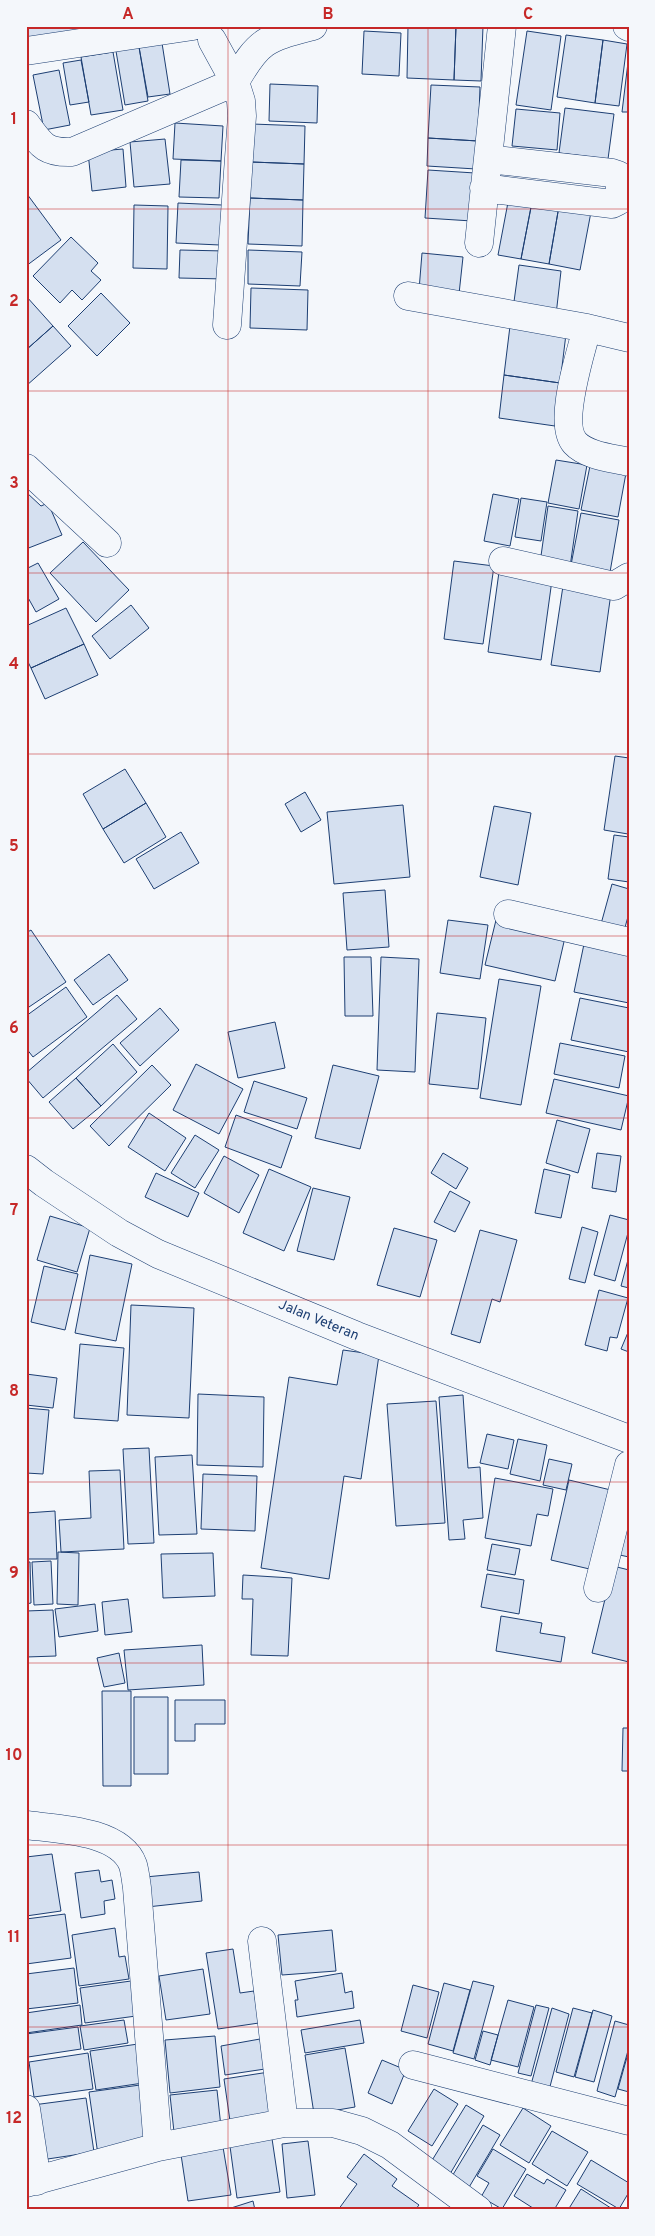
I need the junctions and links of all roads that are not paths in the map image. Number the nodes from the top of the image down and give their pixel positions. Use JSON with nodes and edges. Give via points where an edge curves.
{"nodes":[{"id":1,"x":313,"y":26,"type":"edge"},
{"id":2,"x":502,"y":26,"type":"edge"},
{"id":3,"x":202,"y":33,"type":"edge"},
{"id":4,"x":26,"y":51,"type":"edge"},
{"id":5,"x":235,"y":82,"type":"junction"},
{"id":6,"x":26,"y":124,"type":"edge"},
{"id":7,"x":488,"y":158,"type":"junction"},
{"id":8,"x":484,"y":188,"type":"junction"},
{"id":9,"x":479,"y":243,"type":"dead end"},
{"id":10,"x":408,"y":296,"type":"dead end"},
{"id":11,"x":227,"y":325,"type":"dead end"},
{"id":12,"x":587,"y":328,"type":"junction"},
{"id":13,"x":629,"y":338,"type":"edge"},
{"id":14,"x":629,"y":462,"type":"edge"},
{"id":15,"x":26,"y":468,"type":"edge"},
{"id":16,"x":107,"y":543,"type":"dead end"},
{"id":17,"x":503,"y":561,"type":"dead end"},
{"id":18,"x":629,"y":577,"type":"edge"},
{"id":19,"x":508,"y":914,"type":"dead end"},
{"id":20,"x":629,"y":942,"type":"edge"},
{"id":21,"x":26,"y":1169,"type":"edge"},
{"id":22,"x":629,"y":1439,"type":"edge"},
{"id":23,"x":629,"y":1465,"type":"edge"},
{"id":24,"x":598,"y":1588,"type":"dead end"},
{"id":25,"x":26,"y":1825,"type":"edge"},
{"id":26,"x":262,"y":1942,"type":"dead end"},
{"id":27,"x":413,"y":2065,"type":"dead end"},
{"id":28,"x":26,"y":2109,"type":"edge"},
{"id":29,"x":629,"y":2121,"type":"edge"},
{"id":30,"x":284,"y":2123,"type":"junction"},
{"id":31,"x":158,"y":2147,"type":"junction"},
{"id":32,"x":32,"y":2182,"type":"edge"},
{"id":33,"x":478,"y":2210,"type":"edge"}],
"edges":[{"from":1,"to":5,"type":"main road","via":[[273,36],[260,45]]},
{"from":2,"to":7,"type":"main road"},
{"from":3,"to":4,"type":"main road"},
{"from":3,"to":5,"type":"main road"},
{"from":5,"to":6,"type":"main road","via":[[72,152],[48,150]]},
{"from":5,"to":11,"type":"main road","via":[[242,116]]},
{"from":7,"to":8,"type":"main road"},
{"from":7,"to":8,"type":"main road","via":[[612,173],[621,180],[618,201],[612,204]]},
{"from":8,"to":9,"type":"main road"},
{"from":10,"to":12,"type":"main road"},
{"from":12,"to":13,"type":"main road"},
{"from":12,"to":14,"type":"main road","via":[[569,406],[569,429],[576,444],[585,450]]},
{"from":15,"to":16,"type":"main road"},
{"from":17,"to":18,"type":"main road","via":[[614,586]]},
{"from":19,"to":20,"type":"main road"},
{"from":21,"to":22,"type":"main road","name":"Jalan Veteran","via":[[119,1233],[158,1254],[374,1342]]},
{"from":23,"to":24,"type":"main road"},
{"from":25,"to":31,"type":"main road","via":[[96,1835],[118,1846],[132,1864],[137,1888]]},
{"from":26,"to":30,"type":"main road"},
{"from":27,"to":29,"type":"main road"},
{"from":28,"to":32,"type":"main road"},
{"from":30,"to":31,"type":"main road"},
{"from":30,"to":33,"type":"main road","via":[[333,2123],[362,2131],[390,2145]]},
{"from":31,"to":32,"type":"main road"}]}
